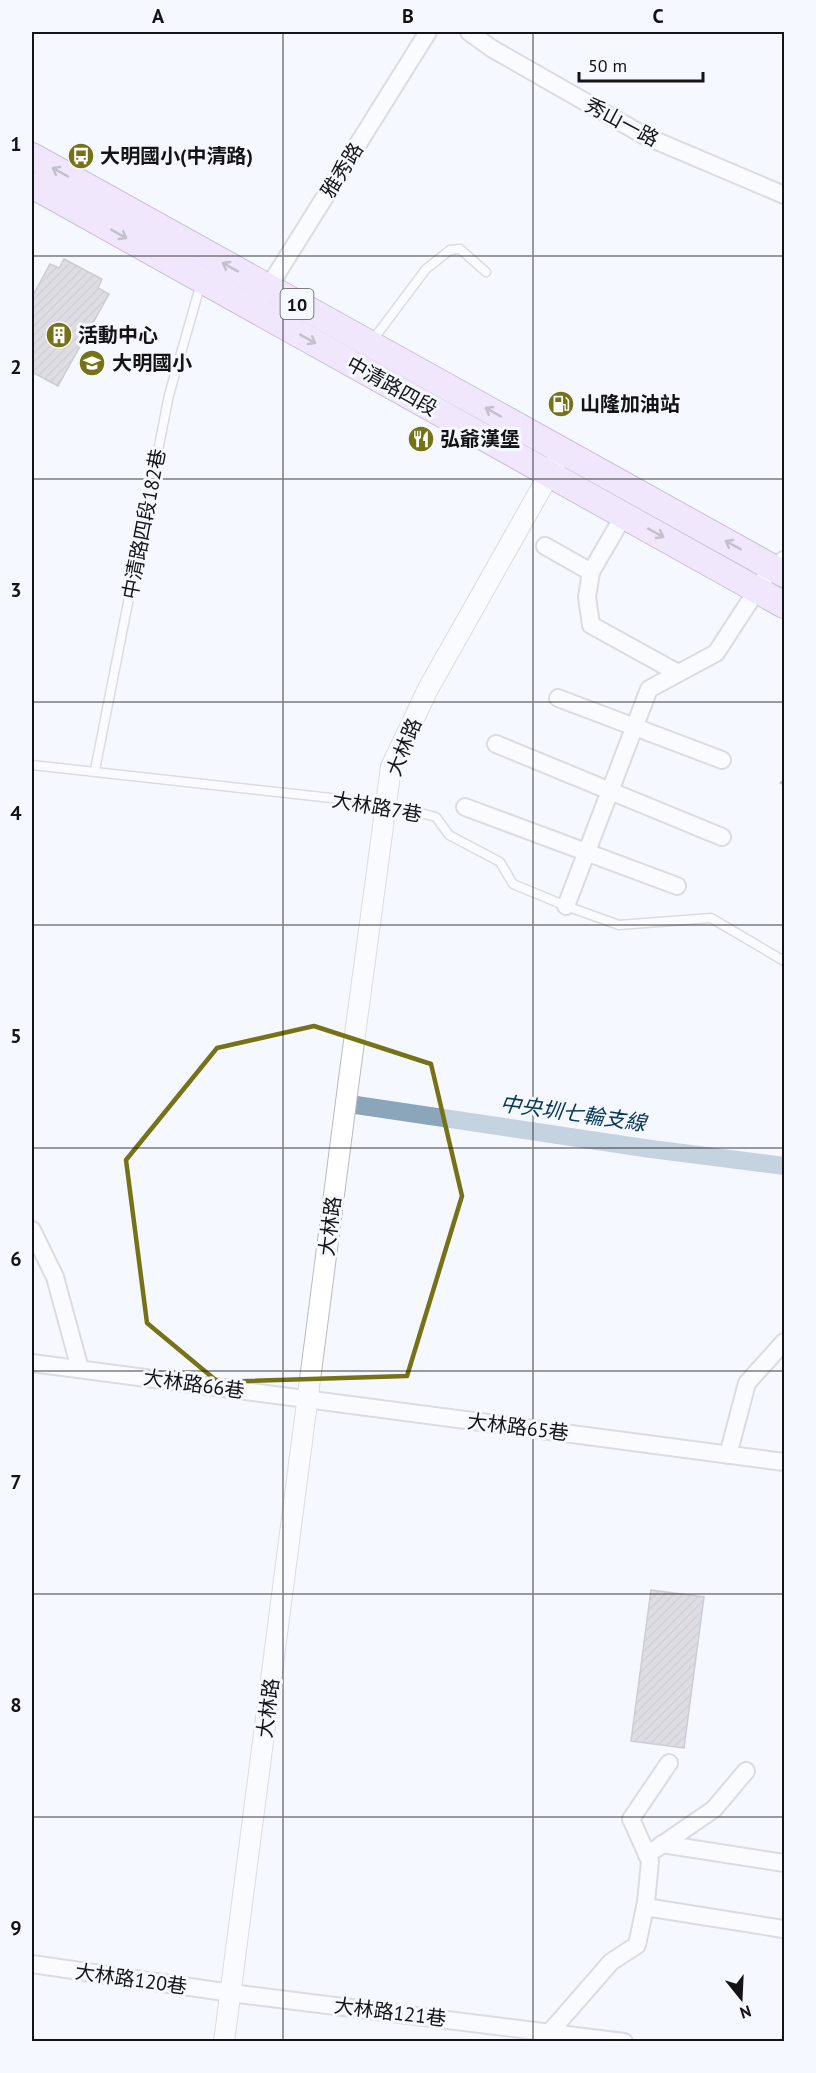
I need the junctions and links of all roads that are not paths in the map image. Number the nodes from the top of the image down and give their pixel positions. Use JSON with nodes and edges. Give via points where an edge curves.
{"nodes":[{"id":1,"x":428,"y":32,"type":"edge"},
{"id":2,"x":469,"y":32,"type":"edge"},
{"id":3,"x":32,"y":156,"type":"edge"},
{"id":4,"x":32,"y":185,"type":"edge"},
{"id":5,"x":784,"y":195,"type":"edge"},
{"id":6,"x":486,"y":272,"type":"dead end"},
{"id":7,"x":202,"y":280,"type":"junction"},
{"id":8,"x":268,"y":288,"type":"junction"},
{"id":9,"x":255,"y":309,"type":"junction"},
{"id":10,"x":370,"y":344,"type":"junction"},
{"id":11,"x":562,"y":451,"type":"junction"},
{"id":12,"x":549,"y":474,"type":"junction"},
{"id":13,"x":624,"y":515,"type":"junction"},
{"id":14,"x":545,"y":546,"type":"dead end"},
{"id":15,"x":780,"y":567,"type":"edge"},
{"id":16,"x":591,"y":572,"type":"junction"},
{"id":17,"x":758,"y":590,"type":"junction"},
{"id":18,"x":784,"y":605,"type":"edge"},
{"id":19,"x":678,"y":672,"type":"junction"},
{"id":20,"x":558,"y":698,"type":"dead end"},
{"id":21,"x":635,"y":727,"type":"junction"},
{"id":22,"x":496,"y":744,"type":"dead end"},
{"id":23,"x":722,"y":760,"type":"dead end"},
{"id":24,"x":32,"y":765,"type":"edge"},
{"id":25,"x":95,"y":771,"type":"junction"},
{"id":26,"x":610,"y":791,"type":"junction"},
{"id":27,"x":386,"y":804,"type":"junction"},
{"id":28,"x":465,"y":807,"type":"dead end"},
{"id":29,"x":722,"y":837,"type":"dead end"},
{"id":30,"x":587,"y":853,"type":"junction"},
{"id":31,"x":677,"y":886,"type":"dead end"},
{"id":32,"x":566,"y":906,"type":"junction"},
{"id":33,"x":784,"y":961,"type":"edge"},
{"id":34,"x":32,"y":1230,"type":"edge"},
{"id":35,"x":784,"y":1342,"type":"edge"},
{"id":36,"x":32,"y":1363,"type":"edge"},
{"id":37,"x":80,"y":1369,"type":"junction"},
{"id":38,"x":308,"y":1400,"type":"junction"},
{"id":39,"x":728,"y":1455,"type":"junction"},
{"id":40,"x":784,"y":1462,"type":"edge"},
{"id":41,"x":669,"y":1763,"type":"dead end"},
{"id":42,"x":746,"y":1771,"type":"dead end"},
{"id":43,"x":662,"y":1844,"type":"junction"},
{"id":44,"x":647,"y":1855,"type":"junction"},
{"id":45,"x":784,"y":1863,"type":"edge"},
{"id":46,"x":645,"y":1907,"type":"junction"},
{"id":47,"x":783,"y":1929,"type":"edge"},
{"id":48,"x":32,"y":1964,"type":"edge"},
{"id":49,"x":231,"y":1993,"type":"junction"},
{"id":50,"x":549,"y":2032,"type":"junction"},
{"id":51,"x":224,"y":2042,"type":"edge"},
{"id":52,"x":624,"y":2042,"type":"edge"}],
"edges":[{"from":1,"to":8,"type":"street","name":"雅秀路"},
{"from":2,"to":5,"type":"street","name":"秀山一路","via":[[645,136]]},
{"from":8,"to":3,"type":"main road","name":"中清路四段","number":"10","one_way":true},
{"from":4,"to":7,"type":"main road","name":"中清路四段","number":"10","one_way":true},
{"from":6,"to":10,"type":"lane","via":[[460,249],[450,250],[426,270]]},
{"from":7,"to":9,"type":"main road","name":"中清路四段","number":"10"},
{"from":7,"to":25,"type":"lane","name":"中清路四段182巷","via":[[169,395]]},
{"from":8,"to":9,"type":"street","name":"雅秀路"},
{"from":8,"to":10,"type":"main road","name":"中清路四段","number":"10"},
{"from":9,"to":12,"type":"main road","name":"中清路四段","number":"10","one_way":true},
{"from":11,"to":10,"type":"main road","name":"中清路四段","number":"10","one_way":true},
{"from":11,"to":12,"type":"street","name":"大林路"},
{"from":15,"to":11,"type":"main road","name":"中清路四段","number":"10","one_way":true},
{"from":12,"to":13,"type":"main road","name":"中清路四段","number":"10"},
{"from":12,"to":27,"type":"street","name":"大林路","via":[[428,689],[391,767]]},
{"from":13,"to":16,"type":"street"},
{"from":13,"to":17,"type":"main road","name":"中清路四段","number":"10","one_way":true},
{"from":14,"to":16,"type":"street"},
{"from":15,"to":17,"type":"street"},
{"from":16,"to":19,"type":"street","via":[[586,597],[591,625]]},
{"from":17,"to":18,"type":"main road","name":"中清路四段","number":"10"},
{"from":17,"to":19,"type":"street","via":[[716,653]]},
{"from":19,"to":21,"type":"street","via":[[649,689]]},
{"from":20,"to":21,"type":"street"},
{"from":21,"to":23,"type":"street"},
{"from":21,"to":26,"type":"street"},
{"from":22,"to":26,"type":"street"},
{"from":24,"to":25,"type":"lane","name":"大林路7巷"},
{"from":25,"to":27,"type":"lane","name":"大林路7巷"},
{"from":26,"to":29,"type":"street"},
{"from":26,"to":30,"type":"street"},
{"from":27,"to":32,"type":"lane","name":"大林路7巷","via":[[436,817],[449,835],[500,862],[513,884]]},
{"from":27,"to":38,"type":"street","name":"大林路"},
{"from":28,"to":30,"type":"street"},
{"from":30,"to":31,"type":"street"},
{"from":30,"to":32,"type":"street"},
{"from":32,"to":33,"type":"lane","name":"大林路7巷","via":[[619,925],[711,918]]},
{"from":34,"to":37,"type":"street","via":[[55,1277]]},
{"from":35,"to":39,"type":"street","via":[[747,1383]]},
{"from":36,"to":37,"type":"street","name":"大林路66巷"},
{"from":37,"to":38,"type":"street","name":"大林路66巷"},
{"from":38,"to":39,"type":"street","name":"大林路65巷"},
{"from":38,"to":49,"type":"street","name":"大林路"},
{"from":39,"to":40,"type":"street","name":"大林路65巷"},
{"from":41,"to":44,"type":"street","via":[[631,1819]]},
{"from":42,"to":43,"type":"street","via":[[714,1809]]},
{"from":43,"to":44,"type":"street"},
{"from":43,"to":45,"type":"street"},
{"from":44,"to":46,"type":"street","via":[[650,1861]]},
{"from":46,"to":47,"type":"street"},
{"from":46,"to":50,"type":"street","via":[[637,1945],[611,1962]]},
{"from":48,"to":49,"type":"street","name":"大林路120巷"},
{"from":49,"to":50,"type":"street","name":"大林路121巷"},
{"from":49,"to":51,"type":"street","name":"大林路"},
{"from":50,"to":52,"type":"street","name":"大林路121巷"}]}
